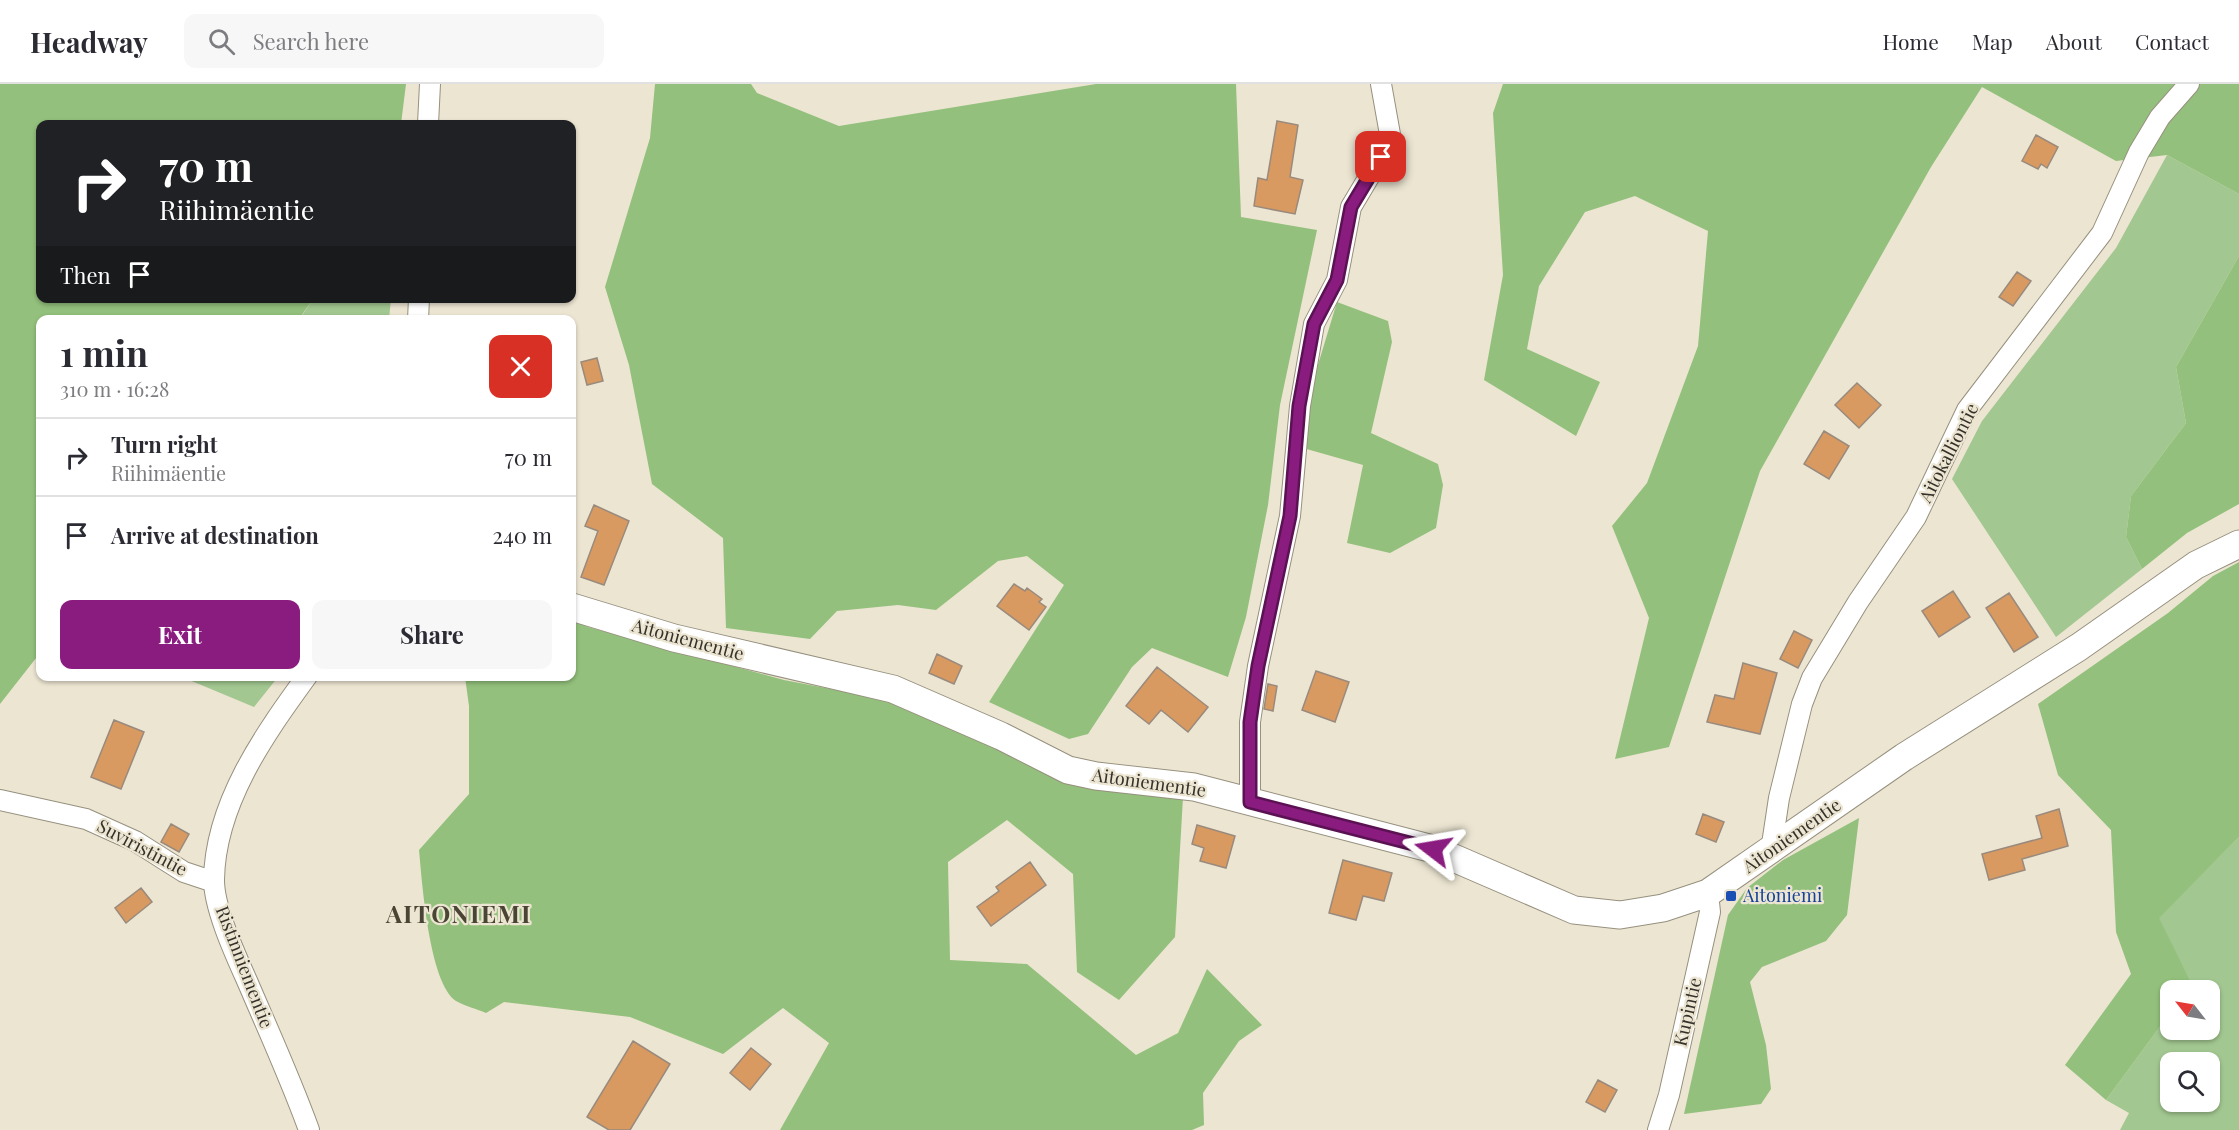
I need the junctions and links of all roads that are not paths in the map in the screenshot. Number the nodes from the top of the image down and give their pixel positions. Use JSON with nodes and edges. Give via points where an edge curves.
{"nodes":[{"id":1,"x":430,"y":84,"type":"edge"},
{"id":2,"x":1381,"y":84,"type":"edge"},
{"id":3,"x":2188,"y":84,"type":"edge"},
{"id":4,"x":428,"y":120,"type":"edge"},
{"id":5,"x":2239,"y":544,"type":"edge"},
{"id":6,"x":576,"y":608,"type":"edge"},
{"id":7,"x":304,"y":681,"type":"edge"},
{"id":8,"x":0,"y":800,"type":"edge"},
{"id":9,"x":1250,"y":802,"type":"junction"},
{"id":10,"x":1771,"y":850,"type":"junction"},
{"id":11,"x":214,"y":882,"type":"junction"},
{"id":12,"x":1708,"y":893,"type":"junction"},
{"id":13,"x":309,"y":1130,"type":"edge"},
{"id":14,"x":1658,"y":1130,"type":"edge"}],
"edges":[{"from":1,"to":4,"type":"street"},
{"from":2,"to":9,"type":"street","via":[[1391,140],[1351,207],[1337,280],[1314,324],[1299,406],[1290,516],[1250,722]]},
{"from":3,"to":10,"type":"street","name":"Aitokalliontie","via":[[2160,117],[2139,152],[2102,233],[1966,410],[1916,517],[1812,678],[1779,798]]},
{"from":5,"to":10,"type":"street","name":"Aitoniementie","via":[[2196,565],[2079,647],[1904,757]]},
{"from":6,"to":9,"type":"street","name":"Aitoniementie","via":[[674,638],[893,689],[1068,770],[1194,787]]},
{"from":7,"to":11,"type":"street","name":"Ristinniementie","via":[[251,760],[232,798],[219,838]]},
{"from":8,"to":11,"type":"street","name":"Suviristintie","via":[[86,819],[135,841],[184,872]]},
{"from":9,"to":12,"type":"street","name":"Aitoniementie","via":[[1433,849],[1574,910],[1620,915],[1663,908]]},
{"from":10,"to":12,"type":"street","name":"Aitoniementie"},
{"from":11,"to":13,"type":"street","name":"Ristinniementie","via":[[233,950]]},
{"from":12,"to":14,"type":"street","name":"Kupintie","via":[[1710,912]]}]}
